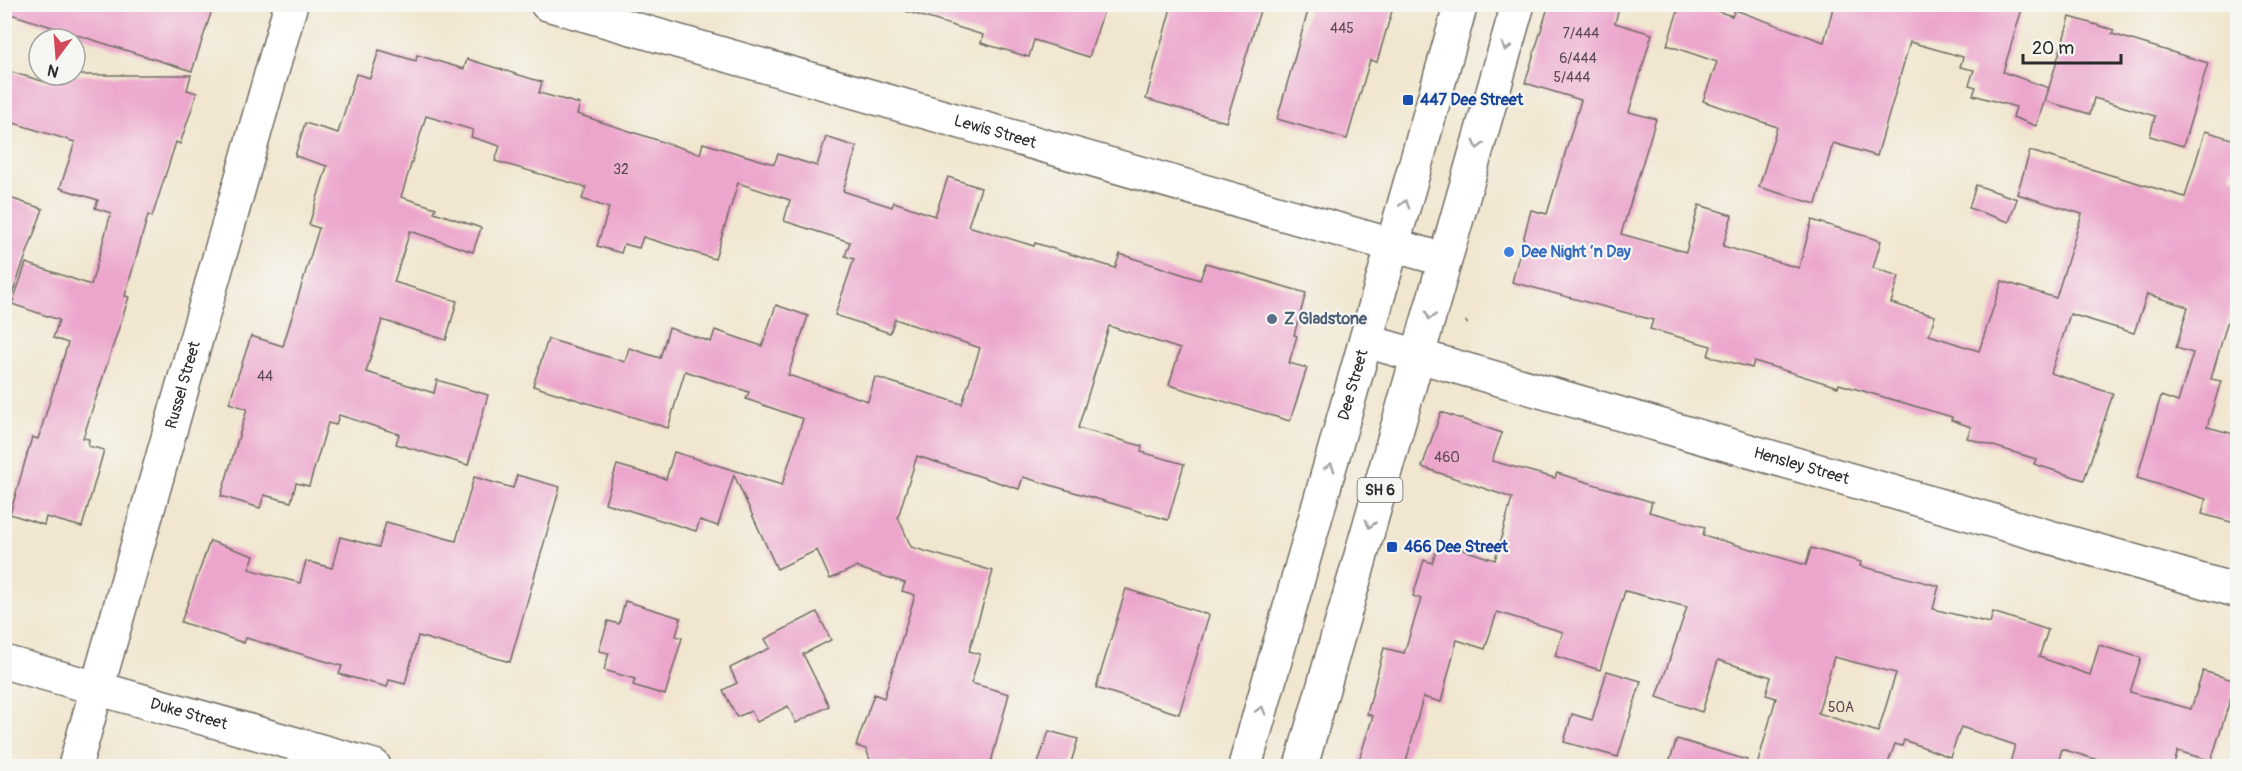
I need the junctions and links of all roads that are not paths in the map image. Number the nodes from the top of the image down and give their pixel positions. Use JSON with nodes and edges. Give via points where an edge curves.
{"nodes":[{"id":1,"x":291,"y":4,"type":"edge"},
{"id":2,"x":547,"y":4,"type":"edge"},
{"id":3,"x":1461,"y":4,"type":"edge"},
{"id":4,"x":1518,"y":4,"type":"edge"},
{"id":5,"x":1393,"y":245,"type":"junction"},
{"id":6,"x":1445,"y":260,"type":"junction"},
{"id":7,"x":1366,"y":341,"type":"junction"},
{"id":8,"x":1418,"y":356,"type":"junction"},
{"id":9,"x":2238,"y":591,"type":"edge"},
{"id":10,"x":4,"y":662,"type":"edge"},
{"id":11,"x":97,"y":688,"type":"junction"},
{"id":12,"x":75,"y":766,"type":"edge"},
{"id":13,"x":374,"y":766,"type":"edge"},
{"id":14,"x":1245,"y":766,"type":"edge"},
{"id":15,"x":1302,"y":766,"type":"edge"}],
"edges":[{"from":1,"to":11,"type":"street","name":"Russel Street"},
{"from":2,"to":5,"type":"street","name":"Lewis Street"},
{"from":5,"to":3,"type":"street","name":"Dee Street","one_way":true},
{"from":4,"to":6,"type":"street","number":"SH 6","one_way":true},
{"from":5,"to":6,"type":"street","name":"Lewis Street"},
{"from":5,"to":7,"type":"street","name":"Dee Street"},
{"from":6,"to":8,"type":"street","number":"SH 6","one_way":true},
{"from":7,"to":8,"type":"street","name":"Hensley Street"},
{"from":14,"to":7,"type":"street","name":"Dee Street","one_way":true},
{"from":8,"to":9,"type":"street","name":"Hensley Street"},
{"from":8,"to":15,"type":"street","number":"SH 6","one_way":true},
{"from":10,"to":11,"type":"street","name":"Duke Street"},
{"from":11,"to":12,"type":"street","name":"Russel Street"},
{"from":11,"to":13,"type":"street","name":"Duke Street"}]}
